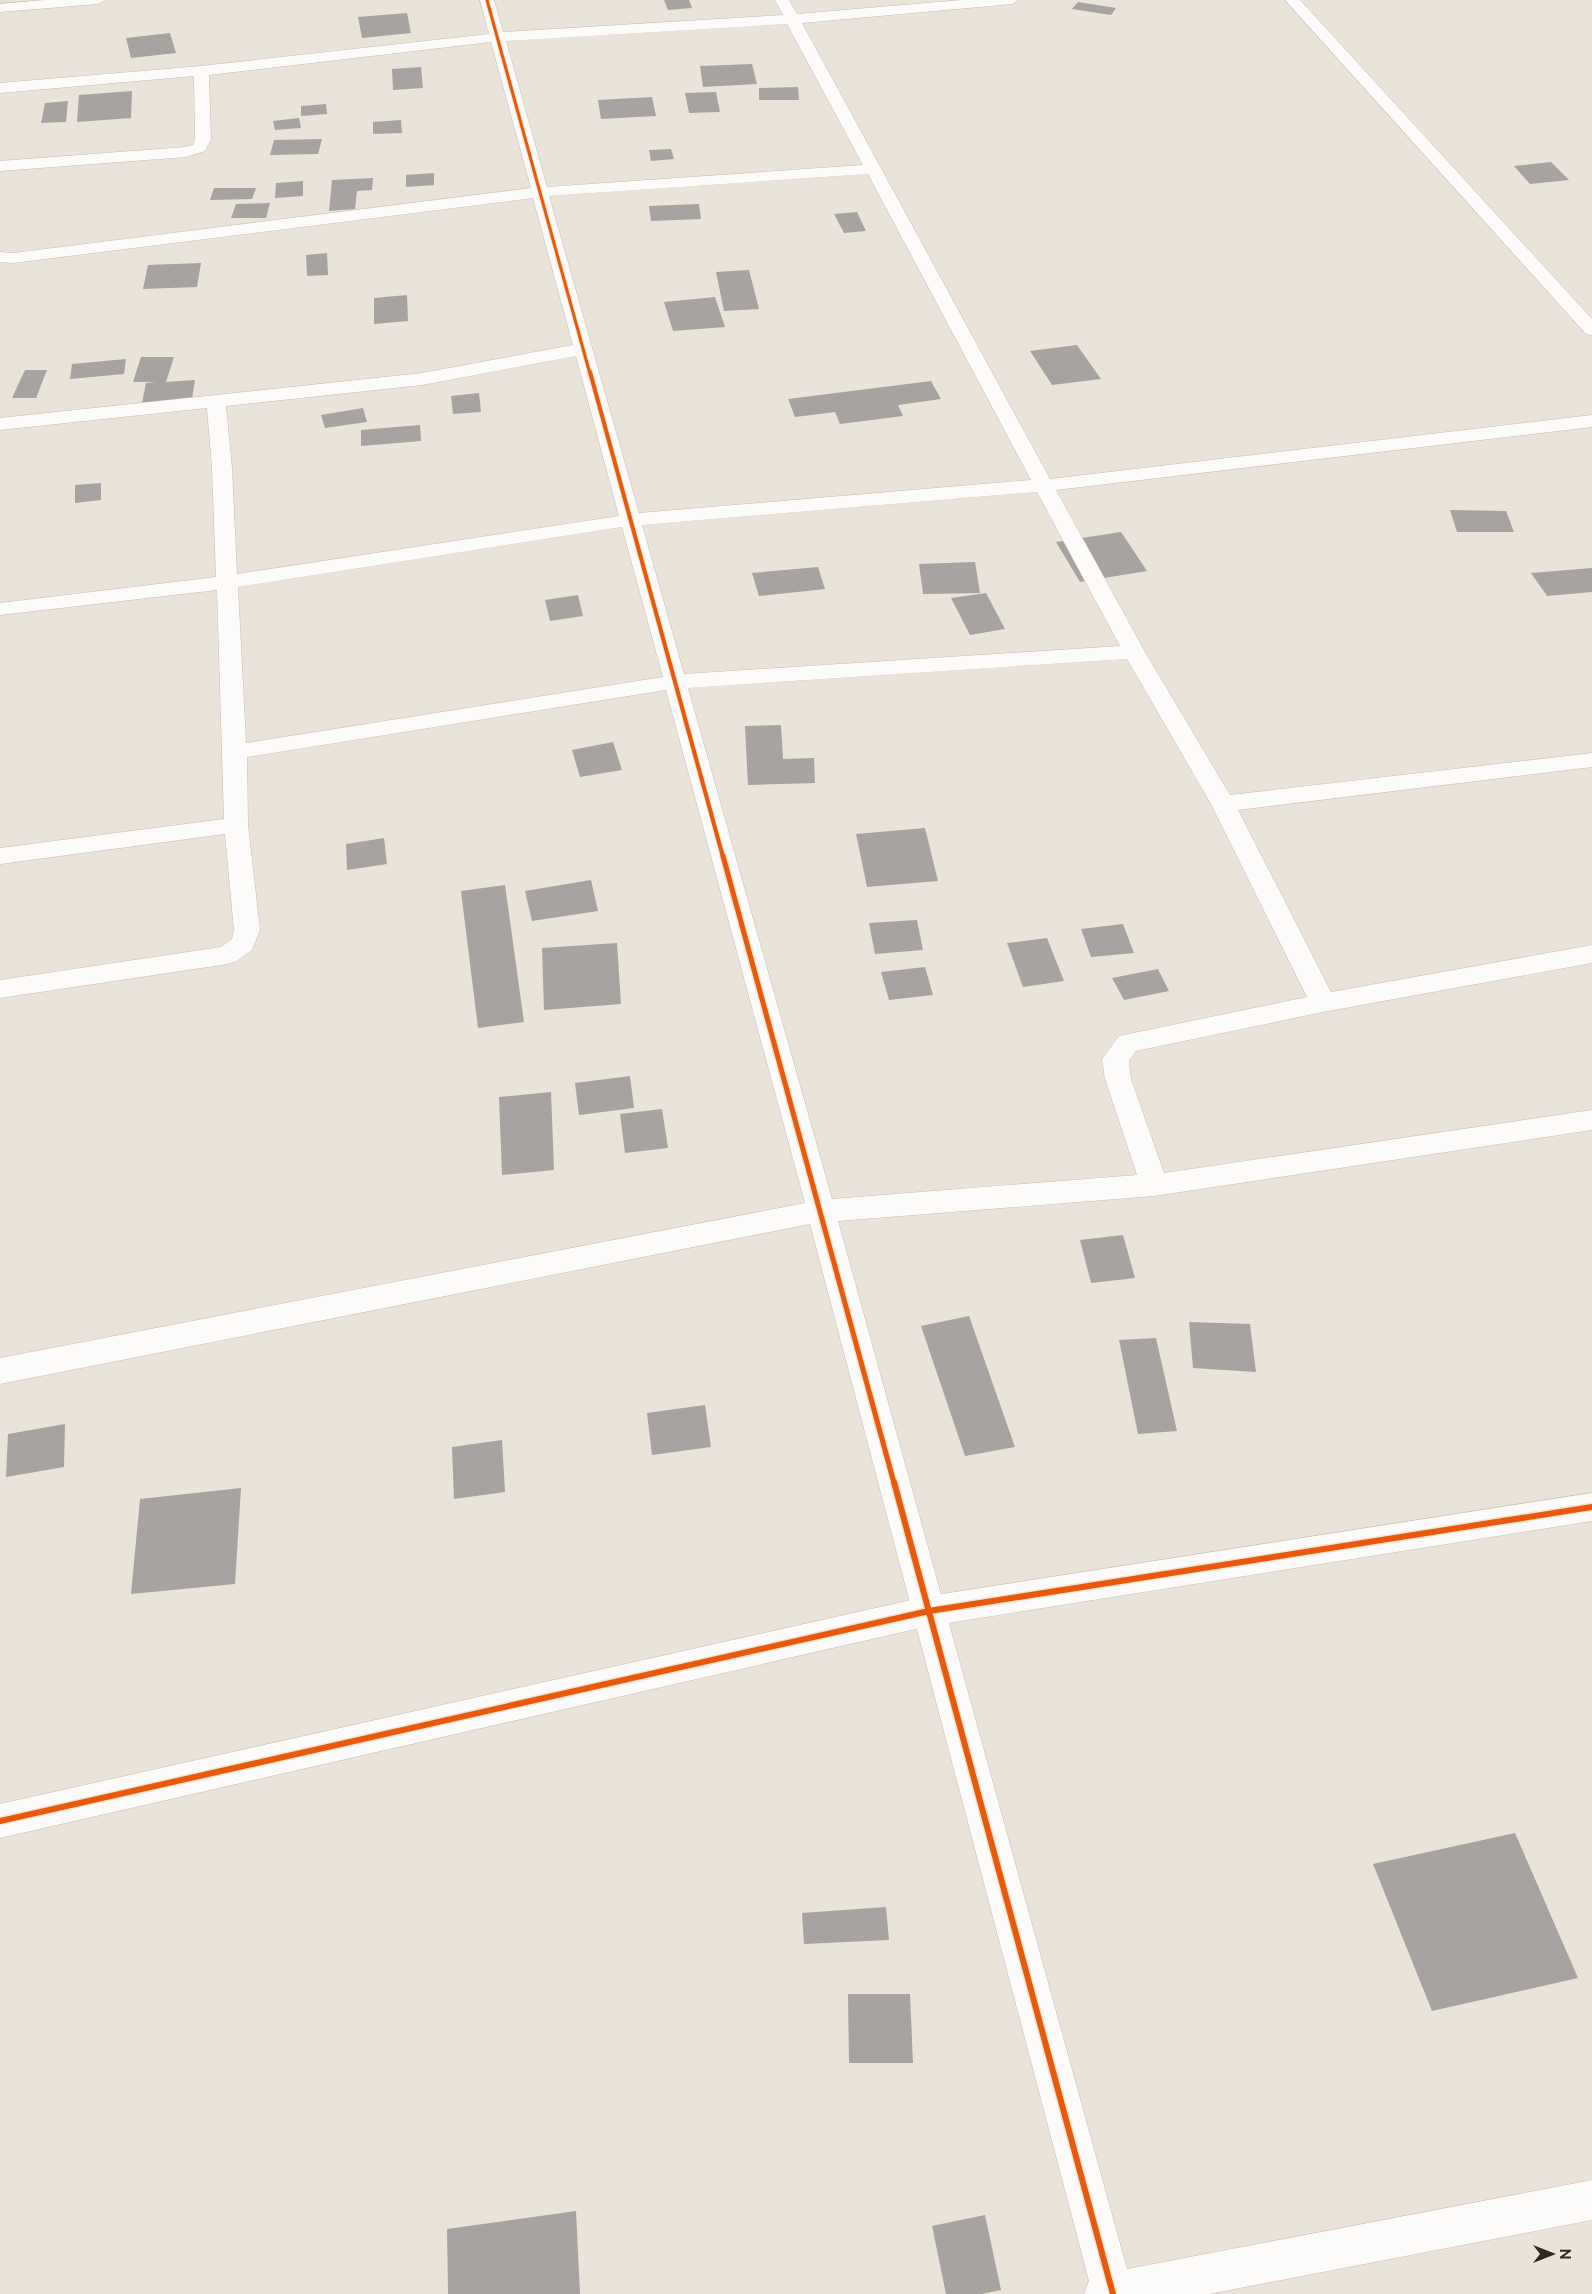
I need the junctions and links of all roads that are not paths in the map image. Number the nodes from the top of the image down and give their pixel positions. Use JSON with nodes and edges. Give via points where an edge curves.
{"nodes":[{"id":1,"x":98,"y":0,"type":"edge"},
{"id":2,"x":487,"y":0,"type":"edge"},
{"id":3,"x":782,"y":0,"type":"edge"},
{"id":4,"x":1012,"y":0,"type":"edge"},
{"id":5,"x":1292,"y":0,"type":"edge"},
{"id":6,"x":0,"y":8,"type":"edge"},
{"id":7,"x":792,"y":19,"type":"junction"},
{"id":8,"x":498,"y":38,"type":"junction"},
{"id":9,"x":201,"y":71,"type":"junction"},
{"id":10,"x":0,"y":88,"type":"edge"},
{"id":11,"x":0,"y":166,"type":"edge"},
{"id":12,"x":873,"y":169,"type":"junction"},
{"id":13,"x":540,"y":192,"type":"junction"},
{"id":14,"x":0,"y":257,"type":"edge"},
{"id":15,"x":1592,"y":330,"type":"edge"},
{"id":16,"x":582,"y":349,"type":"junction"},
{"id":17,"x":216,"y":402,"type":"junction"},
{"id":18,"x":1592,"y":421,"type":"edge"},
{"id":19,"x":0,"y":424,"type":"edge"},
{"id":20,"x":1046,"y":485,"type":"junction"},
{"id":21,"x":630,"y":520,"type":"junction"},
{"id":22,"x":227,"y":582,"type":"junction"},
{"id":23,"x":0,"y":609,"type":"edge"},
{"id":24,"x":1134,"y":652,"type":"junction"},
{"id":25,"x":674,"y":682,"type":"junction"},
{"id":26,"x":235,"y":752,"type":"junction"},
{"id":27,"x":1592,"y":760,"type":"edge"},
{"id":28,"x":1223,"y":804,"type":"junction"},
{"id":29,"x":236,"y":825,"type":"junction"},
{"id":30,"x":0,"y":856,"type":"edge"},
{"id":31,"x":1592,"y":954,"type":"edge"},
{"id":32,"x":0,"y":988,"type":"edge"},
{"id":33,"x":1323,"y":1003,"type":"junction"},
{"id":34,"x":1592,"y":1120,"type":"edge"},
{"id":35,"x":1154,"y":1186,"type":"junction"},
{"id":36,"x":821,"y":1210,"type":"junction"},
{"id":37,"x":0,"y":1371,"type":"edge"},
{"id":38,"x":1592,"y":1507,"type":"edge"},
{"id":39,"x":929,"y":1611,"type":"junction"},
{"id":40,"x":0,"y":1822,"type":"edge"},
{"id":41,"x":1592,"y":2200,"type":"edge"},
{"id":42,"x":1110,"y":2293,"type":"edge"}],
"edges":[{"from":1,"to":6,"type":"street"},
{"from":2,"to":8,"type":"street"},
{"from":3,"to":7,"type":"street"},
{"from":4,"to":7,"type":"street"},
{"from":5,"to":15,"type":"street"},
{"from":7,"to":8,"type":"street"},
{"from":7,"to":12,"type":"street"},
{"from":8,"to":9,"type":"street"},
{"from":8,"to":13,"type":"street"},
{"from":9,"to":10,"type":"street"},
{"from":9,"to":11,"type":"street","via":[[203,140],[199,148],[186,152]]},
{"from":12,"to":13,"type":"street"},
{"from":12,"to":20,"type":"street"},
{"from":13,"to":14,"type":"street"},
{"from":13,"to":16,"type":"street"},
{"from":16,"to":17,"type":"street","via":[[422,380]]},
{"from":16,"to":21,"type":"street"},
{"from":17,"to":19,"type":"street"},
{"from":17,"to":22,"type":"street"},
{"from":18,"to":20,"type":"street"},
{"from":20,"to":21,"type":"street"},
{"from":20,"to":24,"type":"street"},
{"from":21,"to":22,"type":"street"},
{"from":21,"to":25,"type":"street"},
{"from":22,"to":23,"type":"street"},
{"from":22,"to":26,"type":"street"},
{"from":24,"to":25,"type":"street"},
{"from":24,"to":28,"type":"street"},
{"from":25,"to":26,"type":"street"},
{"from":25,"to":36,"type":"street"},
{"from":26,"to":29,"type":"street"},
{"from":27,"to":28,"type":"street"},
{"from":28,"to":33,"type":"street"},
{"from":29,"to":30,"type":"street"},
{"from":29,"to":32,"type":"street","via":[[247,930],[243,944],[228,955]]},
{"from":31,"to":33,"type":"street"},
{"from":33,"to":35,"type":"street","via":[[1128,1043],[1115,1059],[1118,1079]]},
{"from":34,"to":35,"type":"street"},
{"from":35,"to":36,"type":"street"},
{"from":36,"to":37,"type":"street"},
{"from":36,"to":39,"type":"street"},
{"from":38,"to":39,"type":"street"},
{"from":39,"to":40,"type":"street"},
{"from":39,"to":42,"type":"street"},
{"from":41,"to":42,"type":"street"}]}
